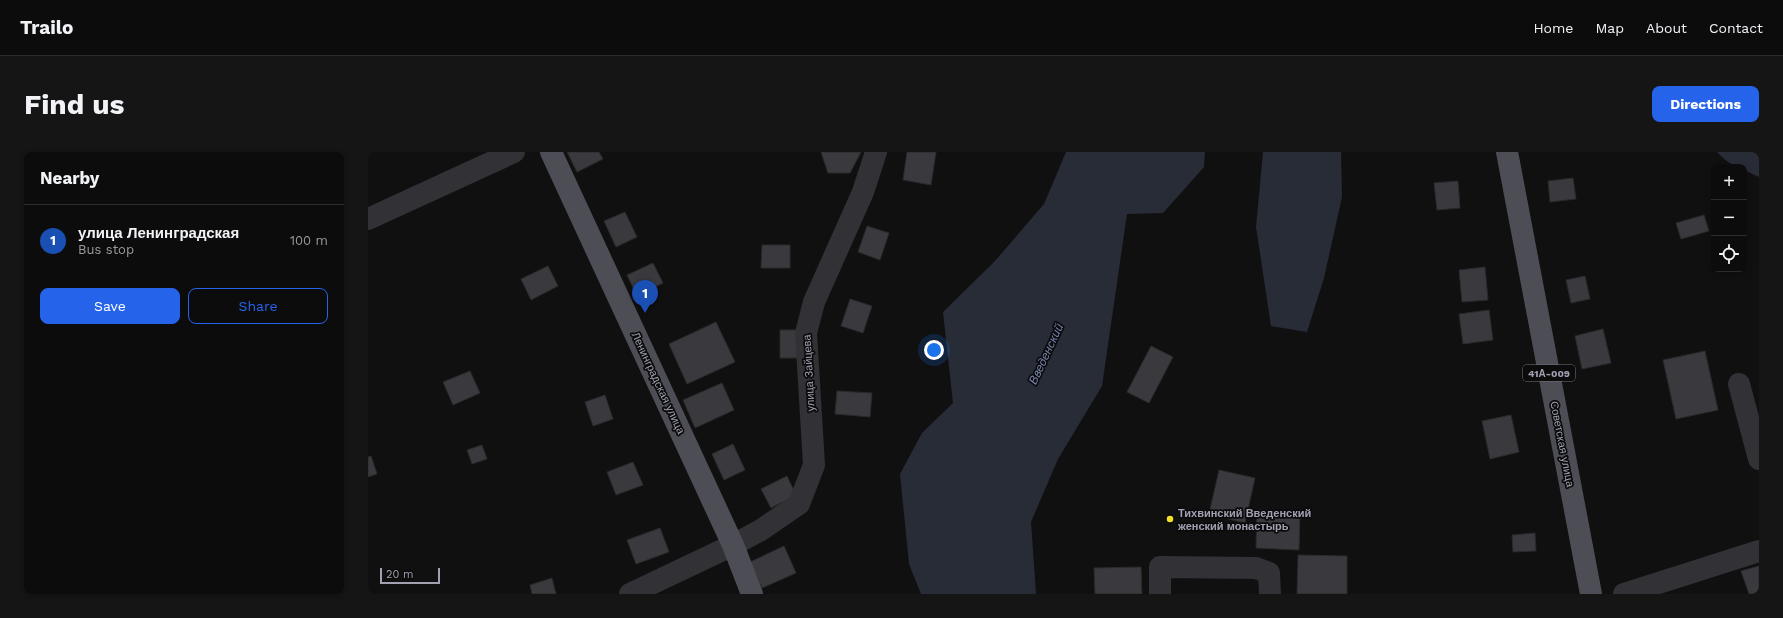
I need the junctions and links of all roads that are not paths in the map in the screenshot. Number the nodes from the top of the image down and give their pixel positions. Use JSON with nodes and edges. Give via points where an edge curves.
{"nodes":[{"id":1,"x":514,"y":152,"type":"edge"},
{"id":2,"x":551,"y":152,"type":"edge"},
{"id":3,"x":876,"y":152,"type":"edge"},
{"id":4,"x":1507,"y":152,"type":"edge"},
{"id":5,"x":368,"y":219,"type":"edge"},
{"id":6,"x":1739,"y":384,"type":"dead end"},
{"id":7,"x":1759,"y":459,"type":"edge"},
{"id":8,"x":733,"y":545,"type":"junction"},
{"id":9,"x":1759,"y":551,"type":"edge"},
{"id":10,"x":630,"y":594,"type":"edge"},
{"id":11,"x":752,"y":594,"type":"edge"},
{"id":12,"x":1160,"y":594,"type":"edge"},
{"id":13,"x":1270,"y":594,"type":"edge"},
{"id":14,"x":1591,"y":594,"type":"edge"},
{"id":15,"x":1624,"y":594,"type":"edge"}],
"edges":[{"from":1,"to":5,"type":"street"},
{"from":2,"to":8,"type":"main road","name":"Ленинградская улица"},
{"from":3,"to":8,"type":"street","name":"улица Зайцева","via":[[863,192],[814,302],[806,333],[814,465],[799,504],[761,530]]},
{"from":4,"to":14,"type":"main road","name":"Советская улица","number":"41А-009"},
{"from":6,"to":7,"type":"street"},
{"from":8,"to":10,"type":"street","name":"улица Зайцева"},
{"from":8,"to":11,"type":"main road","name":"Ленинградская улица"},
{"from":9,"to":15,"type":"street"},
{"from":12,"to":13,"type":"street","via":[[1160,566],[1256,568],[1269,573]]}]}
